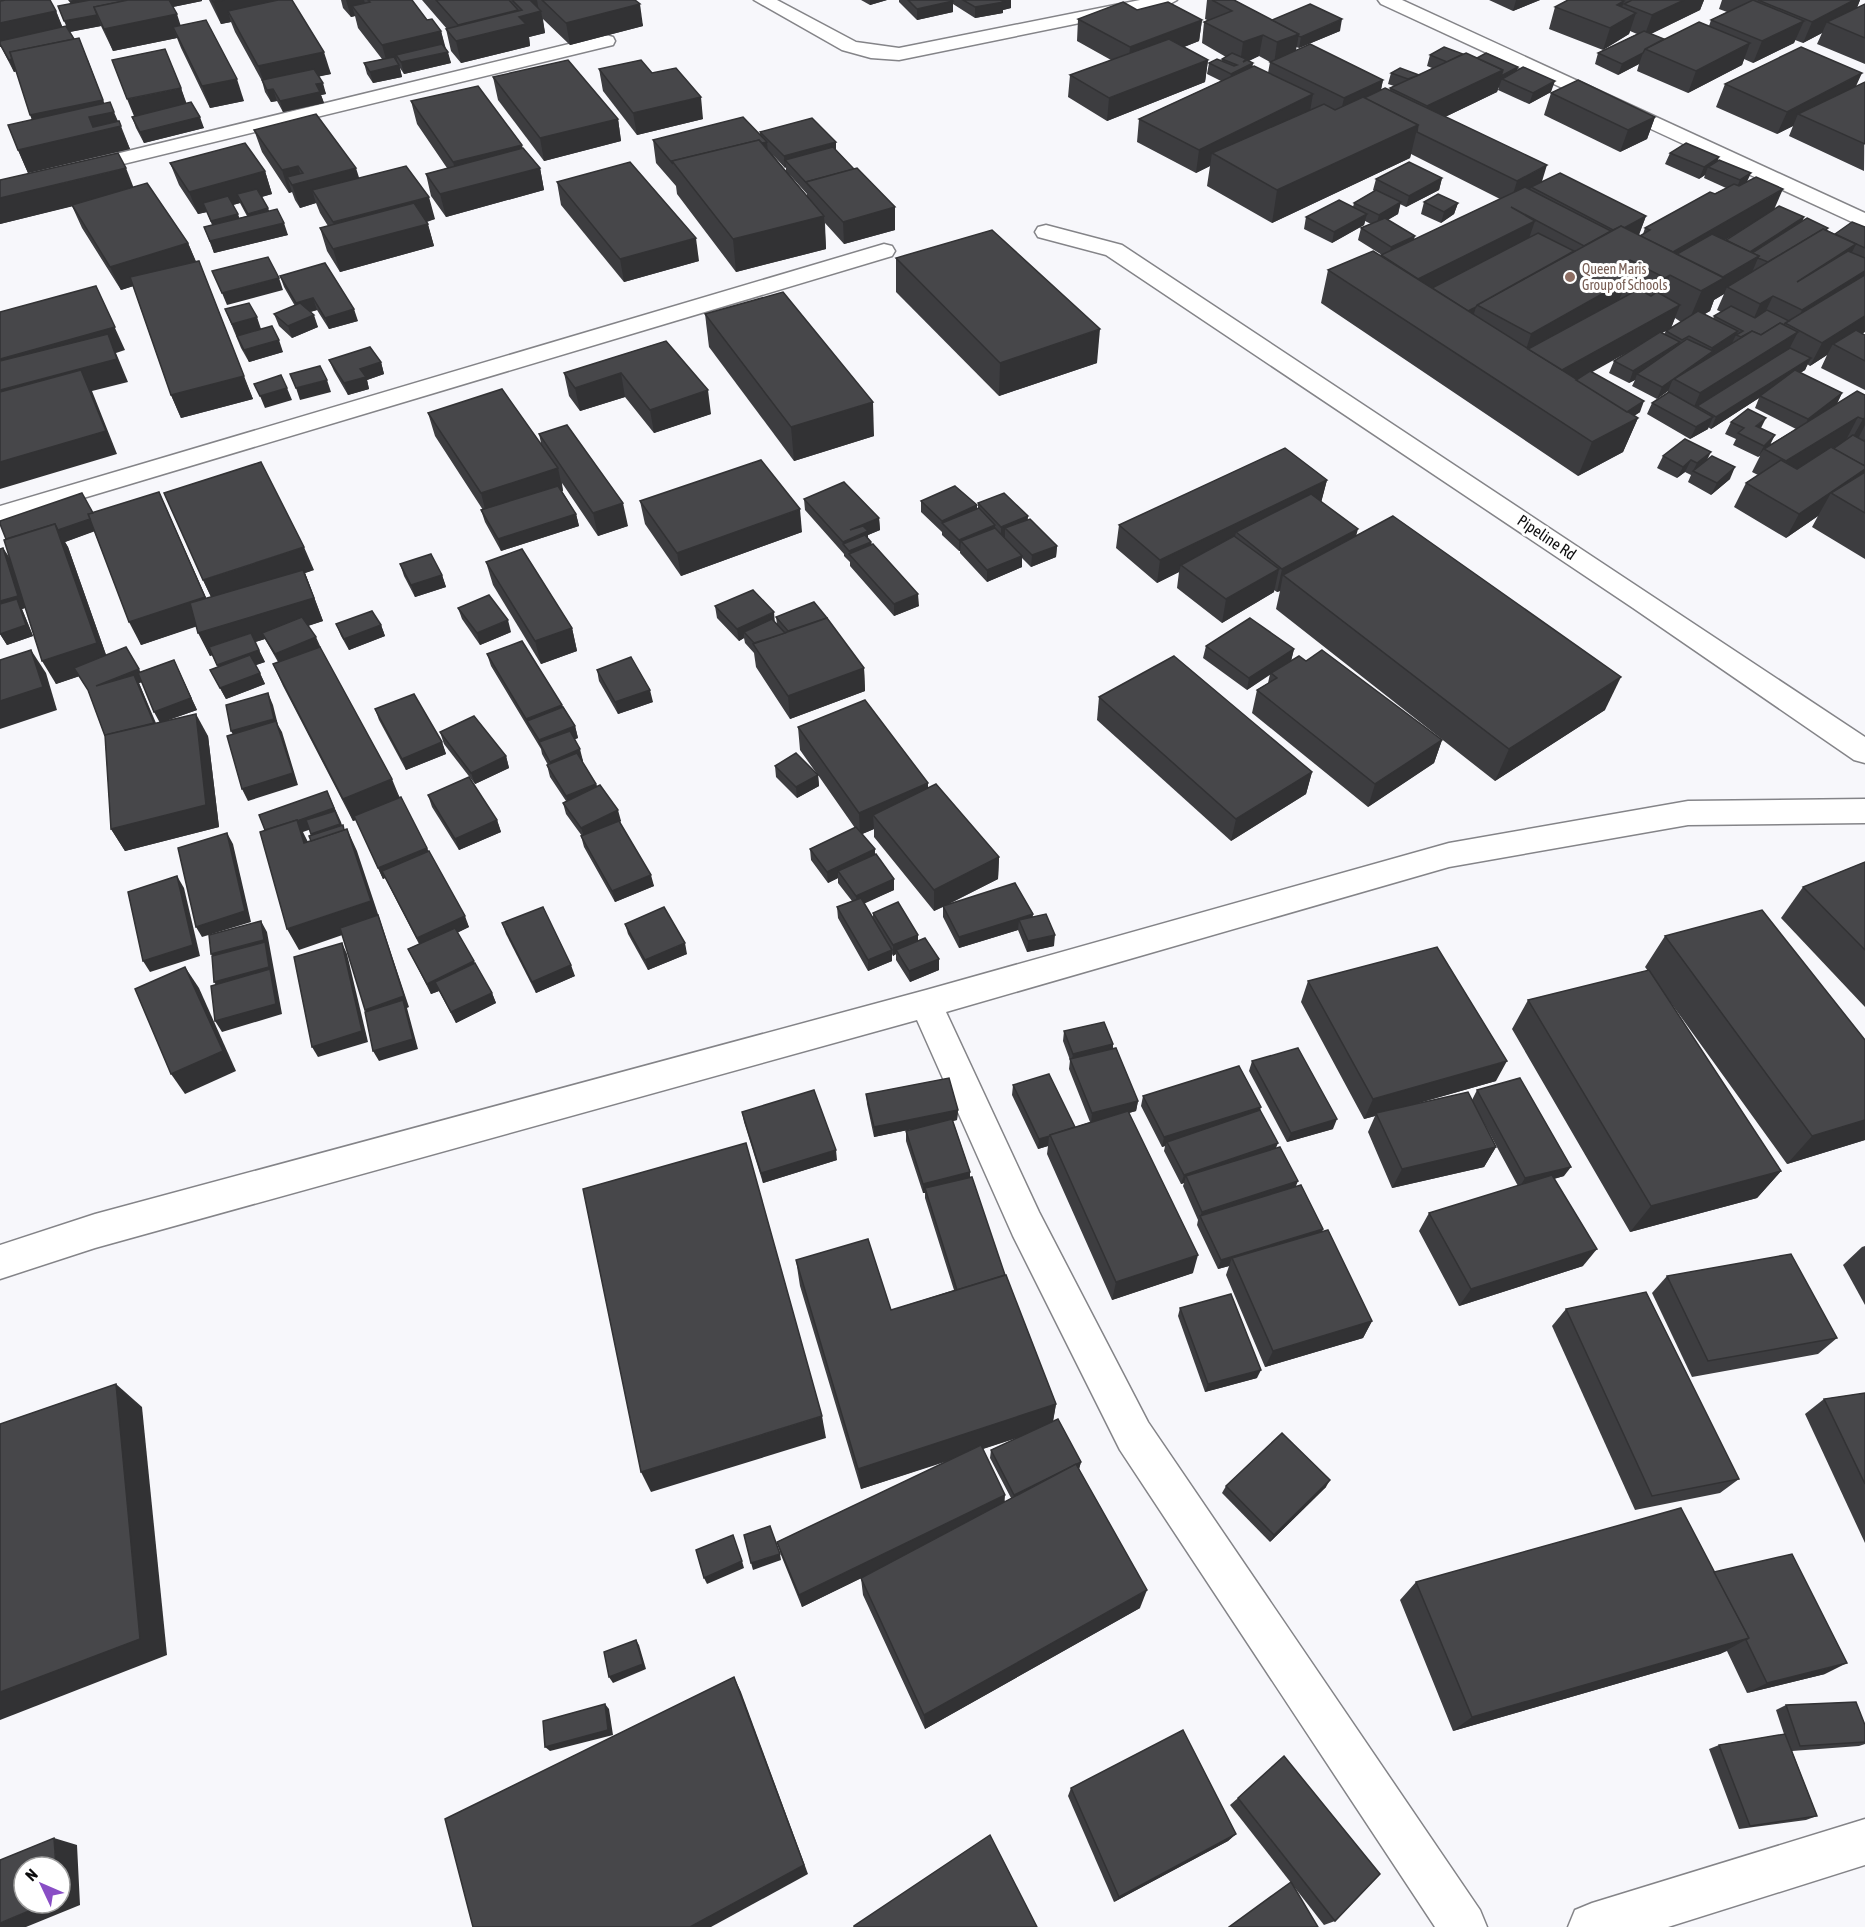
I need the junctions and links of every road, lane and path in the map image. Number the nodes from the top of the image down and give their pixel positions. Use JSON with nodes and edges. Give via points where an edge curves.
{"nodes":[{"id":1,"x":763,"y":0,"type":"edge"},
{"id":2,"x":1168,"y":0,"type":"edge"},
{"id":3,"x":1387,"y":0,"type":"edge"},
{"id":4,"x":606,"y":41,"type":"edge"},
{"id":5,"x":0,"y":188,"type":"edge"},
{"id":6,"x":1865,"y":221,"type":"edge"},
{"id":7,"x":1046,"y":232,"type":"dead end"},
{"id":8,"x":884,"y":251,"type":"dead end"},
{"id":9,"x":0,"y":515,"type":"edge"},
{"id":10,"x":1865,"y":752,"type":"edge"},
{"id":11,"x":1865,"y":811,"type":"edge"},
{"id":12,"x":926,"y":1004,"type":"junction"},
{"id":13,"x":0,"y":1262,"type":"edge"},
{"id":14,"x":1865,"y":1842,"type":"edge"},
{"id":15,"x":1463,"y":1927,"type":"edge"},
{"id":16,"x":1592,"y":1927,"type":"edge"}],
"edges":[{"from":1,"to":2,"type":"street","via":[[849,46],[899,54]]},
{"from":3,"to":6,"type":"street"},
{"from":4,"to":5,"type":"street"},
{"from":7,"to":10,"type":"street","name":"Pipeline Rd","via":[[1114,250]]},
{"from":8,"to":9,"type":"street"},
{"from":11,"to":12,"type":"street","via":[[1688,813],[1449,855]]},
{"from":12,"to":13,"type":"street","via":[[95,1231]]},
{"from":12,"to":15,"type":"street","via":[[1026,1224],[1134,1436]]},
{"from":14,"to":16,"type":"street"}]}
